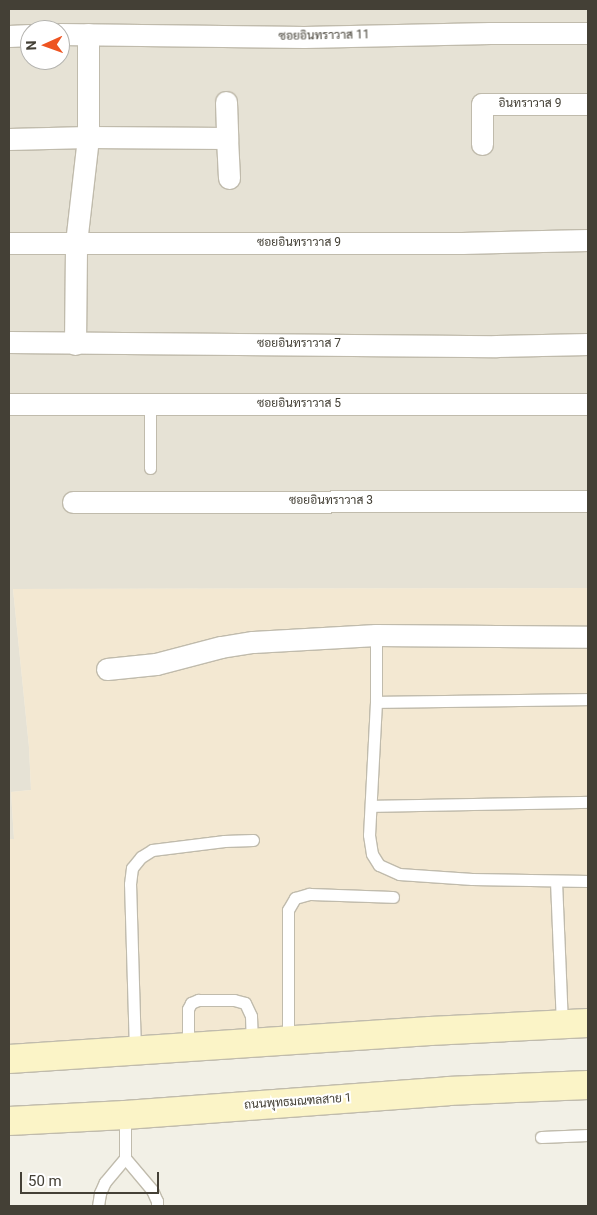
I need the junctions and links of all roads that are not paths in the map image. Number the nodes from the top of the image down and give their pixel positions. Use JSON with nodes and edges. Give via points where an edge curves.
{"nodes":[{"id":1,"x":588,"y":33,"type":"edge"},
{"id":2,"x":70,"y":34,"type":"edge"},
{"id":3,"x":88,"y":34,"type":"junction"},
{"id":4,"x":226,"y":102,"type":"dead end"},
{"id":5,"x":588,"y":104,"type":"edge"},
{"id":6,"x":88,"y":137,"type":"junction"},
{"id":7,"x":227,"y":138,"type":"junction"},
{"id":8,"x":9,"y":139,"type":"edge"},
{"id":9,"x":482,"y":144,"type":"dead end"},
{"id":10,"x":229,"y":178,"type":"dead end"},
{"id":11,"x":588,"y":240,"type":"edge"},
{"id":12,"x":9,"y":243,"type":"edge"},
{"id":13,"x":76,"y":243,"type":"junction"},
{"id":14,"x":9,"y":342,"type":"edge"},
{"id":15,"x":76,"y":344,"type":"junction"},
{"id":16,"x":588,"y":344,"type":"edge"},
{"id":17,"x":9,"y":404,"type":"edge"},
{"id":18,"x":150,"y":404,"type":"junction"},
{"id":19,"x":588,"y":404,"type":"edge"},
{"id":20,"x":150,"y":468,"type":"dead end"},
{"id":21,"x":588,"y":501,"type":"edge"},
{"id":22,"x":73,"y":502,"type":"dead end"},
{"id":23,"x":376,"y":635,"type":"junction"},
{"id":24,"x":588,"y":637,"type":"edge"},
{"id":25,"x":107,"y":669,"type":"dead end"},
{"id":26,"x":588,"y":699,"type":"edge"},
{"id":27,"x":376,"y":702,"type":"junction"},
{"id":28,"x":588,"y":802,"type":"edge"},
{"id":29,"x":371,"y":806,"type":"junction"},
{"id":30,"x":252,"y":840,"type":"dead end"},
{"id":31,"x":556,"y":881,"type":"junction"},
{"id":32,"x":588,"y":881,"type":"edge"},
{"id":33,"x":393,"y":897,"type":"dead end"},
{"id":34,"x":575,"y":1024,"type":"edge"},
{"id":35,"x":288,"y":1041,"type":"junction"},
{"id":36,"x":252,"y":1044,"type":"junction"},
{"id":37,"x":188,"y":1048,"type":"junction"},
{"id":38,"x":135,"y":1051,"type":"junction"},
{"id":39,"x":9,"y":1059,"type":"edge"},
{"id":40,"x":588,"y":1085,"type":"edge"},
{"id":41,"x":125,"y":1115,"type":"junction"},
{"id":42,"x":9,"y":1120,"type":"edge"},
{"id":43,"x":588,"y":1135,"type":"edge"},
{"id":44,"x":541,"y":1137,"type":"dead end"},
{"id":45,"x":125,"y":1158,"type":"junction"},
{"id":46,"x":98,"y":1206,"type":"edge"},
{"id":47,"x":157,"y":1206,"type":"edge"}],
"edges":[{"from":1,"to":3,"type":"street","name":"ซอยอินทราวาส 11","via":[[304,37]]},
{"from":2,"to":3,"type":"street","name":"ซอยอินทราวาส 11"},
{"from":3,"to":6,"type":"street"},
{"from":4,"to":7,"type":"street"},
{"from":5,"to":9,"type":"street","name":"อินทราวาส 9","via":[[482,104]]},
{"from":6,"to":7,"type":"street"},
{"from":6,"to":8,"type":"street"},
{"from":6,"to":13,"type":"street"},
{"from":7,"to":10,"type":"street"},
{"from":11,"to":13,"type":"street","name":"ซอยอินทราวาส 9"},
{"from":12,"to":13,"type":"street","name":"ซอยอินทราวาส 9"},
{"from":13,"to":15,"type":"street"},
{"from":14,"to":15,"type":"street","name":"ซอยอินทราวาส 7"},
{"from":15,"to":16,"type":"street","name":"ซอยอินทราวาส 7"},
{"from":17,"to":18,"type":"street","name":"ซอยอินทราวาส 5"},
{"from":18,"to":19,"type":"street","name":"ซอยอินทราวาส 5"},
{"from":18,"to":20,"type":"lane"},
{"from":21,"to":22,"type":"street","name":"ซอยอินทราวาส 3"},
{"from":23,"to":24,"type":"street"},
{"from":23,"to":25,"type":"street","via":[[253,642],[156,664]]},
{"from":23,"to":27,"type":"lane"},
{"from":26,"to":27,"type":"lane"},
{"from":27,"to":29,"type":"lane"},
{"from":28,"to":29,"type":"lane"},
{"from":29,"to":31,"type":"lane","via":[[369,834],[372,854],[379,865],[399,874]]},
{"from":30,"to":38,"type":"lane","via":[[224,840],[152,850],[132,868]]},
{"from":31,"to":32,"type":"lane"},
{"from":31,"to":34,"type":"lane"},
{"from":33,"to":35,"type":"lane","via":[[309,894],[295,898],[288,910]]},
{"from":34,"to":35,"type":"main road"},
{"from":35,"to":36,"type":"main road"},
{"from":36,"to":37,"type":"main road"},
{"from":36,"to":37,"type":"lane","via":[[251,1016],[245,1003],[198,1000],[188,1009]]},
{"from":37,"to":38,"type":"main road"},
{"from":38,"to":39,"type":"main road"},
{"from":40,"to":41,"type":"main road","name":"ถนนพุทธมณฑลสาย 1","via":[[448,1091]]},
{"from":41,"to":42,"type":"main road","name":"ถนนพุทธมณฑลสาย 1"},
{"from":41,"to":45,"type":"lane"},
{"from":43,"to":44,"type":"lane"},
{"from":45,"to":46,"type":"lane","via":[[105,1182]]},
{"from":45,"to":47,"type":"lane","via":[[152,1190]]}]}
